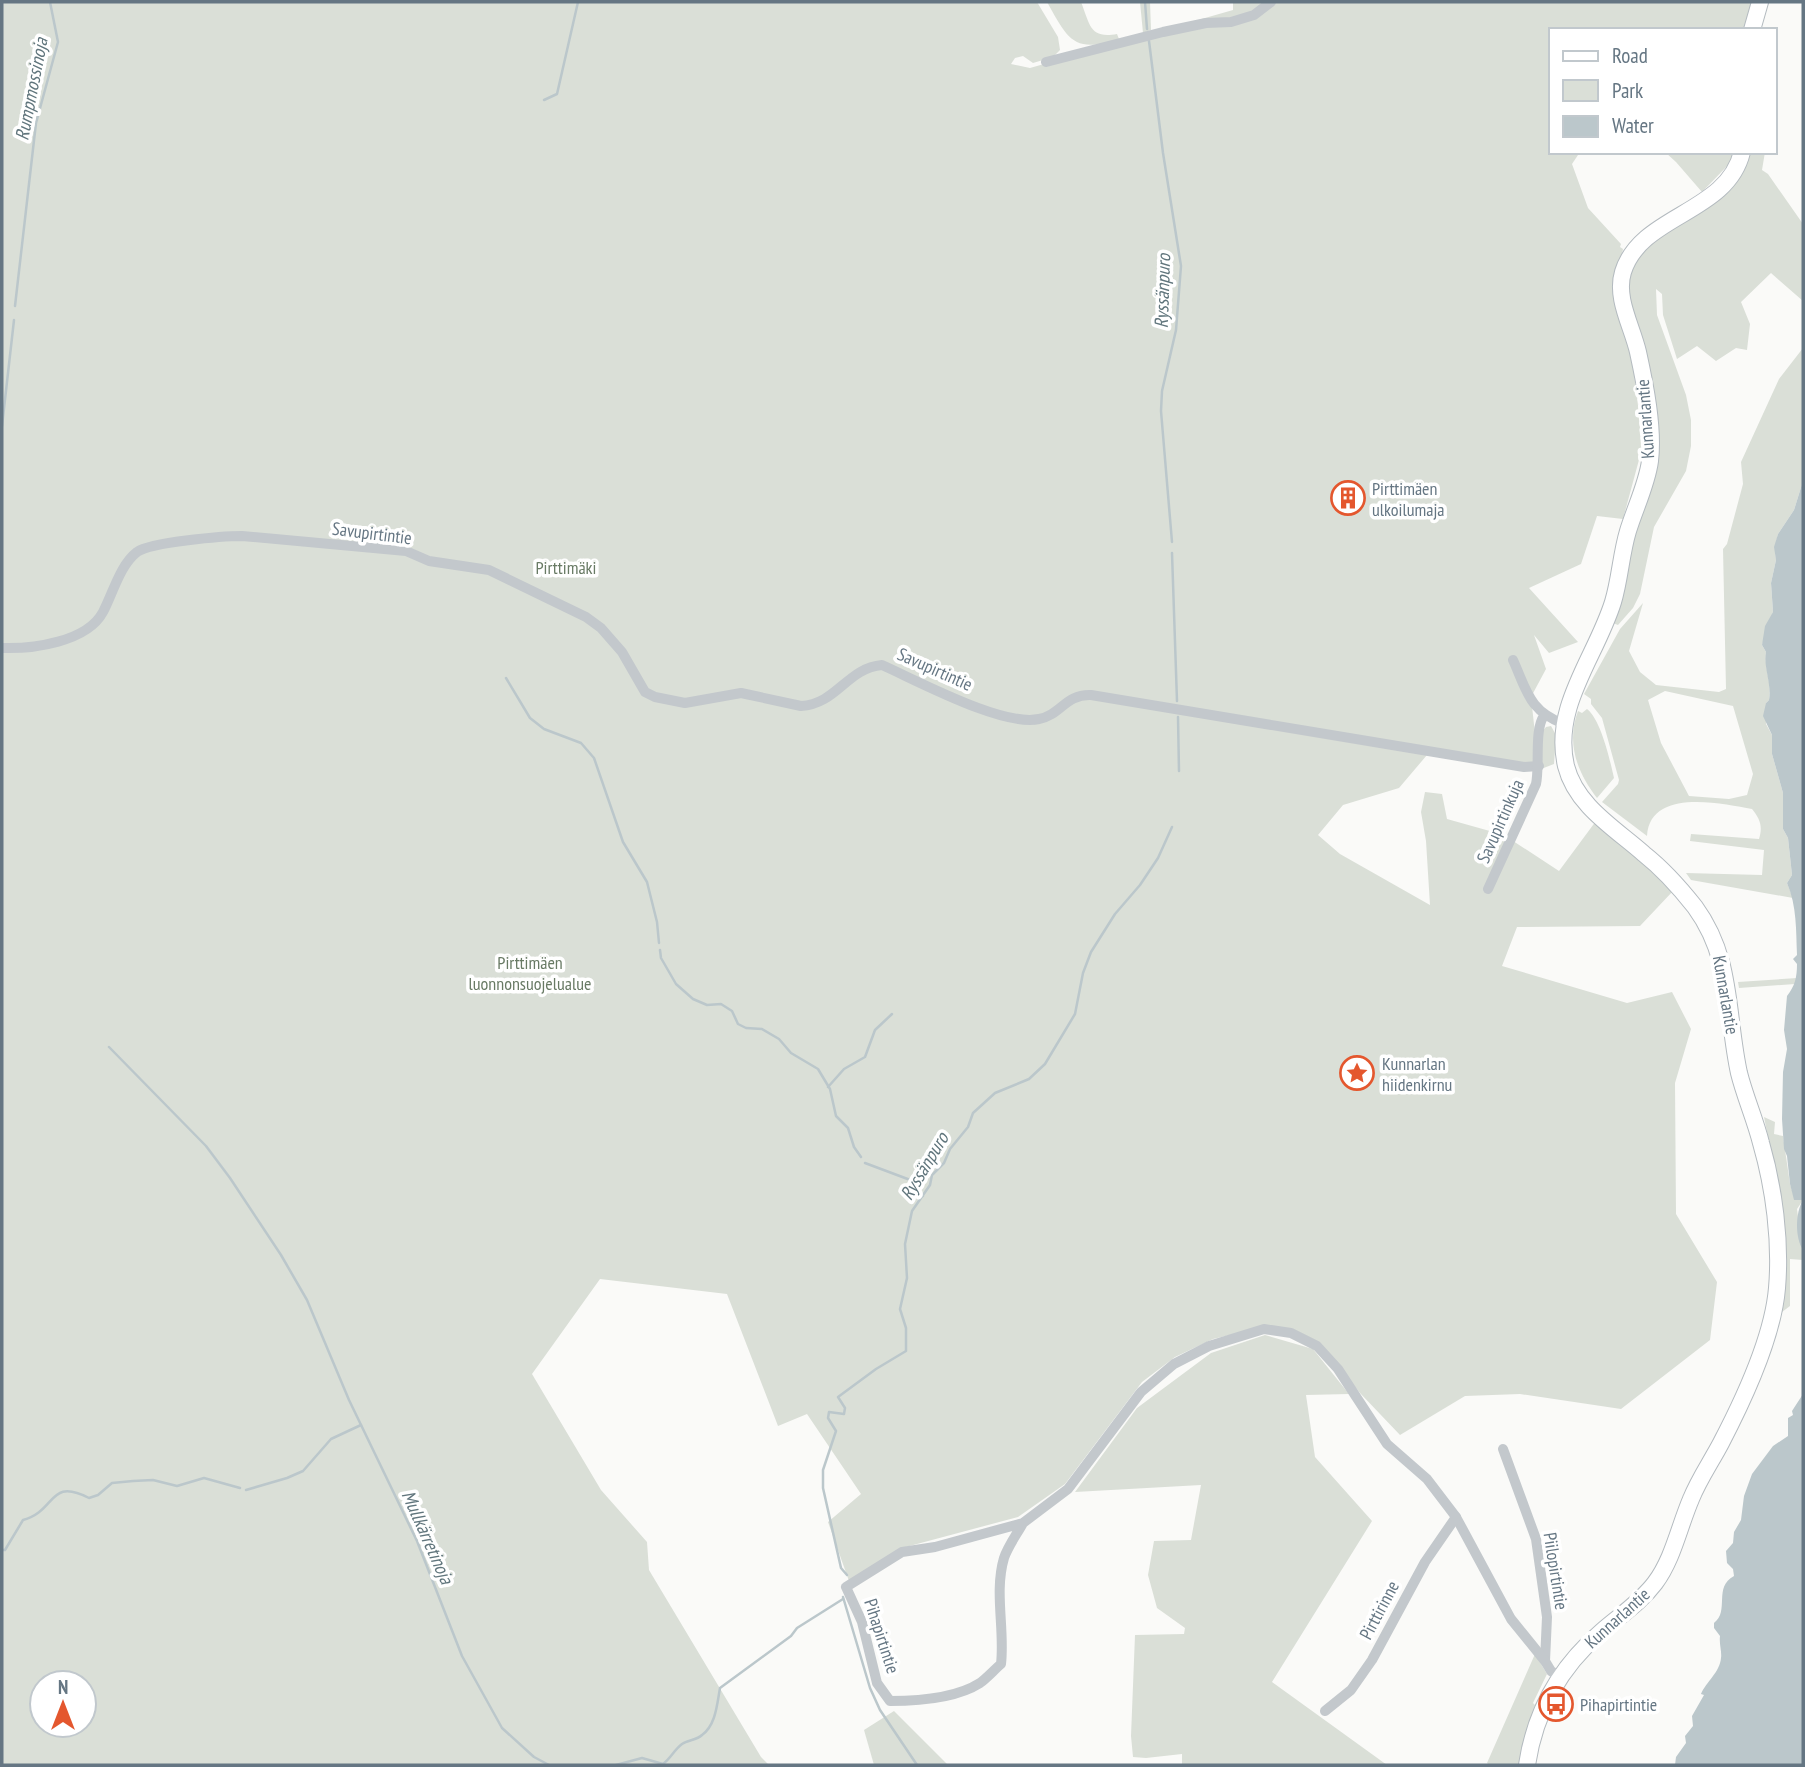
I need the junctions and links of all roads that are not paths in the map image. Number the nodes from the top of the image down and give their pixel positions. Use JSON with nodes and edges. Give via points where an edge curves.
{"nodes":[{"id":1,"x":1271,"y":2,"type":"edge"},
{"id":2,"x":1760,"y":2,"type":"edge"},
{"id":3,"x":1753,"y":28,"type":"edge"},
{"id":4,"x":1046,"y":62,"type":"dead end"},
{"id":5,"x":1741,"y":154,"type":"edge"},
{"id":6,"x":2,"y":648,"type":"edge"},
{"id":7,"x":1513,"y":660,"type":"dead end"},
{"id":8,"x":1544,"y":716,"type":"junction"},
{"id":9,"x":1564,"y":724,"type":"junction"},
{"id":10,"x":1539,"y":766,"type":"junction"},
{"id":11,"x":1488,"y":890,"type":"dead end"},
{"id":12,"x":1503,"y":1449,"type":"dead end"},
{"id":13,"x":1456,"y":1517,"type":"junction"},
{"id":14,"x":1023,"y":1523,"type":"junction"},
{"id":15,"x":1545,"y":1661,"type":"junction"},
{"id":16,"x":1560,"y":1677,"type":"junction"},
{"id":17,"x":1325,"y":1712,"type":"dead end"},
{"id":18,"x":1527,"y":1765,"type":"edge"}],
"edges":[{"from":1,"to":4,"type":"street","via":[[1254,15],[1231,22],[1163,32]]},
{"from":2,"to":3,"type":"main road"},
{"from":5,"to":9,"type":"main road","name":"Kunnarlantie","via":[[1724,186],[1647,239],[1629,258],[1622,275],[1621,297],[1642,373],[1650,461],[1626,535],[1613,601]]},
{"from":6,"to":10,"type":"street","name":"Savupirtintie","via":[[48,643],[90,628],[138,551],[163,543],[243,536],[406,551],[429,561],[489,570],[586,617],[622,652],[645,692],[685,703],[741,693],[810,706],[822,702],[859,672],[882,665],[1002,717],[1024,721],[1042,719],[1078,695],[1091,695]]},
{"from":7,"to":8,"type":"street"},
{"from":8,"to":9,"type":"street"},
{"from":8,"to":10,"type":"street","via":[[1539,726]]},
{"from":9,"to":16,"type":"main road","name":"Kunnarlantie","via":[[1566,766],[1583,800],[1668,877],[1696,909],[1716,943],[1727,981],[1740,1074],[1768,1172],[1778,1265],[1775,1311],[1766,1340],[1722,1441],[1691,1498],[1665,1567],[1638,1602],[1591,1640]]},
{"from":10,"to":11,"type":"street","name":"Savupirtinkuja","via":[[1536,784]]},
{"from":12,"to":15,"type":"street","name":"Piilopirtintie","via":[[1536,1539],[1547,1617]]},
{"from":13,"to":14,"type":"street","name":"Pihapirtintie","via":[[1427,1479],[1387,1444],[1338,1369],[1317,1346],[1291,1333],[1264,1329],[1209,1346],[1174,1364],[1141,1392],[1069,1489]]},
{"from":13,"to":15,"type":"street","name":"Pihapirtintie","via":[[1511,1619]]},
{"from":13,"to":17,"type":"street","name":"Pirttirinne","via":[[1425,1562],[1372,1660],[1351,1690]]},
{"from":14,"to":14,"type":"street","name":"Pihapirtintie","via":[[902,1552],[846,1587],[862,1622],[877,1684],[890,1701],[916,1701],[960,1691],[979,1684],[1001,1664],[1004,1558]]},
{"from":15,"to":16,"type":"street","name":"Pihapirtintie"},
{"from":16,"to":18,"type":"main road","name":"Kunnarlantie","via":[[1534,1729]]}]}
